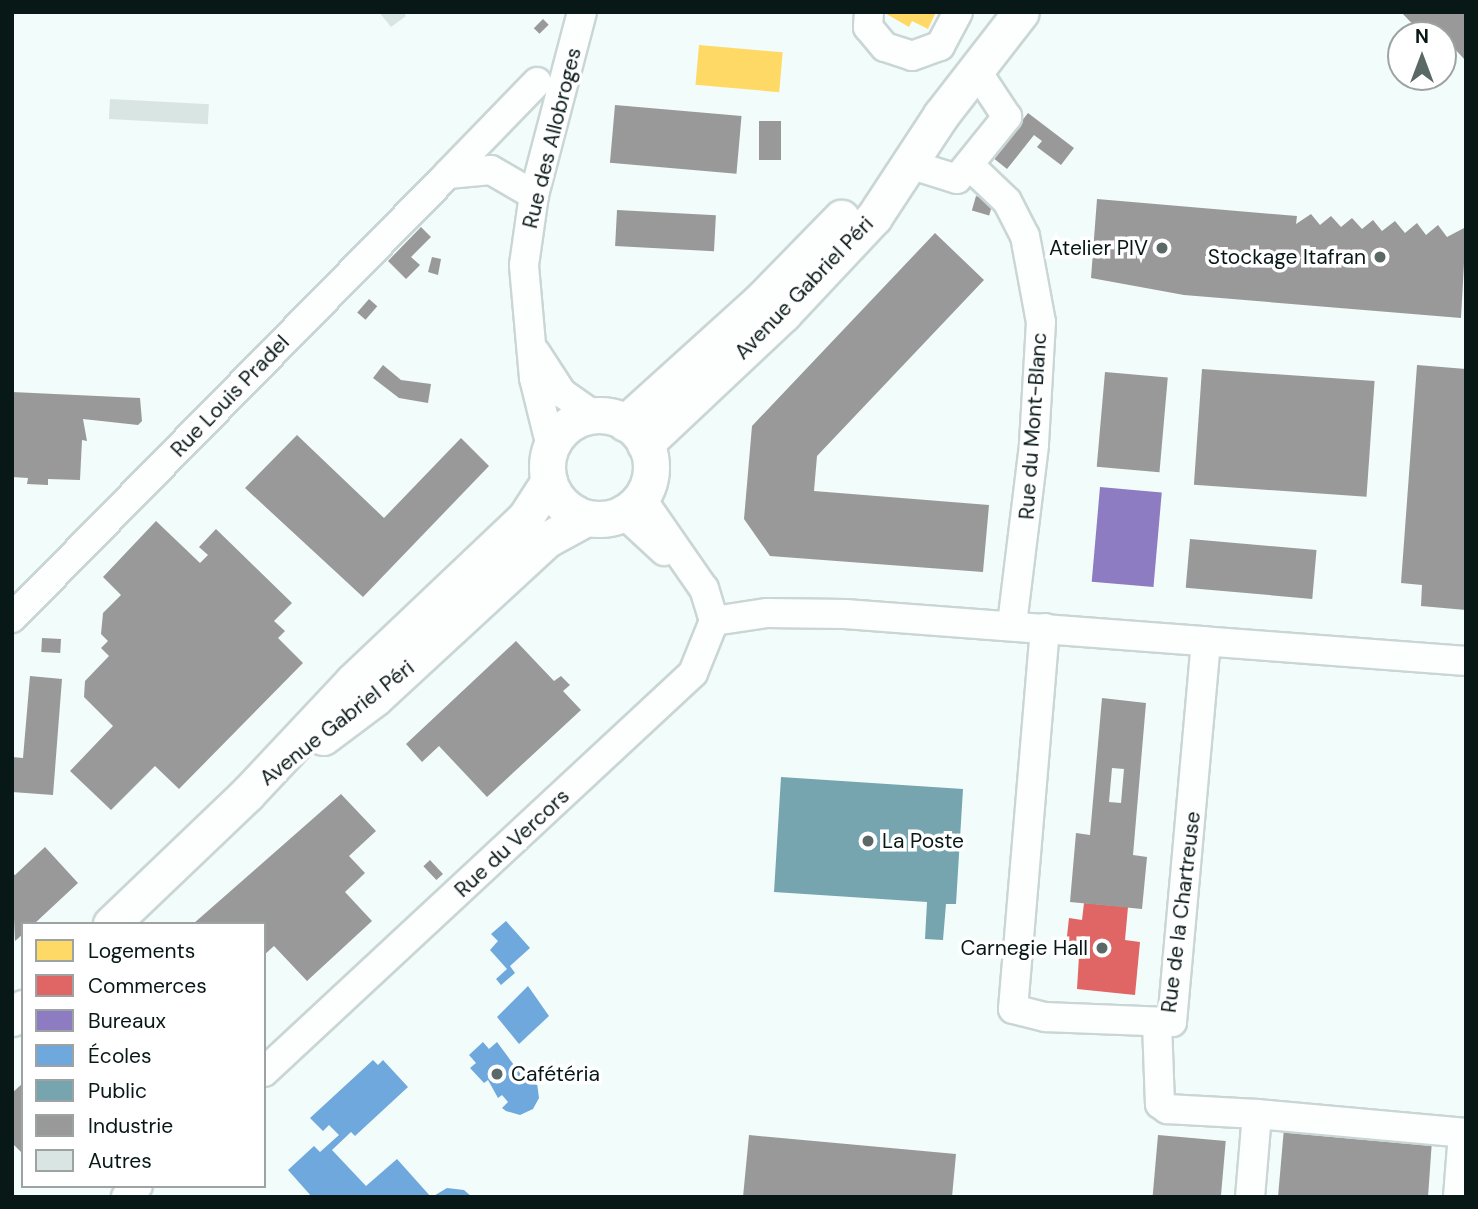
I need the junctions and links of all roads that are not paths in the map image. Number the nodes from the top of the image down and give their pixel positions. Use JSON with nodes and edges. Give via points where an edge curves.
{"nodes":[{"id":1,"x":582,"y":12,"type":"edge"},
{"id":2,"x":869,"y":12,"type":"edge"},
{"id":3,"x":958,"y":12,"type":"edge"},
{"id":4,"x":1021,"y":12,"type":"edge"},
{"id":5,"x":976,"y":70,"type":"junction"},
{"id":6,"x":537,"y":82,"type":"dead end"},
{"id":7,"x":941,"y":115,"type":"junction"},
{"id":8,"x":909,"y":164,"type":"junction"},
{"id":9,"x":969,"y":165,"type":"junction"},
{"id":10,"x":447,"y":174,"type":"junction"},
{"id":11,"x":534,"y":195,"type":"junction"},
{"id":12,"x":532,"y":347,"type":"junction"},
{"id":13,"x":622,"y":427,"type":"junction"},
{"id":14,"x":551,"y":447,"type":"junction"},
{"id":15,"x":549,"y":481,"type":"junction"},
{"id":16,"x":632,"y":506,"type":"junction"},
{"id":17,"x":586,"y":518,"type":"junction"},
{"id":18,"x":12,"y":618,"type":"edge"},
{"id":19,"x":714,"y":621,"type":"junction"},
{"id":20,"x":1012,"y":625,"type":"junction"},
{"id":21,"x":1045,"y":628,"type":"junction"},
{"id":22,"x":1206,"y":642,"type":"junction"},
{"id":23,"x":1466,"y":661,"type":"edge"},
{"id":24,"x":247,"y":794,"type":"junction"},
{"id":25,"x":113,"y":922,"type":"edge"},
{"id":26,"x":1157,"y":1023,"type":"junction"},
{"id":27,"x":266,"y":1070,"type":"edge"},
{"id":28,"x":1257,"y":1114,"type":"junction"},
{"id":29,"x":1465,"y":1133,"type":"edge"},
{"id":30,"x":1250,"y":1197,"type":"edge"},
{"id":31,"x":1458,"y":1197,"type":"edge"}],
"edges":[{"from":1,"to":11,"type":"street","name":"Rue des Allobroges"},
{"from":2,"to":3,"type":"street","via":[[868,27],[885,47],[912,56],[940,46]]},
{"from":4,"to":5,"type":"main road","name":"Avenue Gabriel Péri"},
{"from":5,"to":7,"type":"main road","name":"Avenue Gabriel Péri"},
{"from":5,"to":9,"type":"street","via":[[1007,117]]},
{"from":6,"to":10,"type":"street","name":"Rue Louis Pradel"},
{"from":7,"to":8,"type":"main road","name":"Avenue Gabriel Péri"},
{"from":7,"to":13,"type":"main road","name":"Avenue Gabriel Péri","via":[[761,300]]},
{"from":8,"to":9,"type":"street","via":[[957,179]]},
{"from":8,"to":13,"type":"main road","name":"Avenue Gabriel Péri","via":[[874,217],[792,305]]},
{"from":9,"to":20,"type":"street","name":"Rue du Mont-Blanc","via":[[1007,201],[1025,236],[1041,322],[1034,445]]},
{"from":10,"to":11,"type":"street","via":[[492,170]]},
{"from":10,"to":18,"type":"street","name":"Rue Louis Pradel"},
{"from":11,"to":12,"type":"street","name":"Rue des Allobroges","via":[[524,265]]},
{"from":12,"to":13,"type":"street","name":"Rue des Allobroges","via":[[562,393]]},
{"from":12,"to":14,"type":"street","name":"Rue des Allobroges","via":[[534,378]]},
{"from":13,"to":14,"type":"main road","via":[[574,422]]},
{"from":13,"to":16,"type":"main road","via":[[651,471]]},
{"from":14,"to":15,"type":"main road"},
{"from":15,"to":17,"type":"main road","via":[[563,504]]},
{"from":15,"to":24,"type":"main road","name":"Avenue Gabriel Péri","via":[[525,518],[352,682]]},
{"from":16,"to":17,"type":"main road"},
{"from":16,"to":19,"type":"street","via":[[704,589]]},
{"from":17,"to":24,"type":"main road","name":"Avenue Gabriel Péri","via":[[546,540],[375,698]]},
{"from":19,"to":20,"type":"street","via":[[780,613]]},
{"from":19,"to":27,"type":"street","name":"Rue du Vercors","via":[[693,673]]},
{"from":20,"to":21,"type":"street"},
{"from":21,"to":22,"type":"street"},
{"from":21,"to":26,"type":"street","name":"Rue de la Chartreuse","via":[[1013,1009],[1046,1017]]},
{"from":22,"to":23,"type":"street"},
{"from":22,"to":26,"type":"street","name":"Rue de la Chartreuse","via":[[1172,1022]]},
{"from":24,"to":25,"type":"main road","name":"Avenue Gabriel Péri"},
{"from":26,"to":28,"type":"street","via":[[1160,1104],[1167,1109]]},
{"from":28,"to":29,"type":"street"},
{"from":28,"to":30,"type":"street"},
{"from":29,"to":31,"type":"street"}]}
